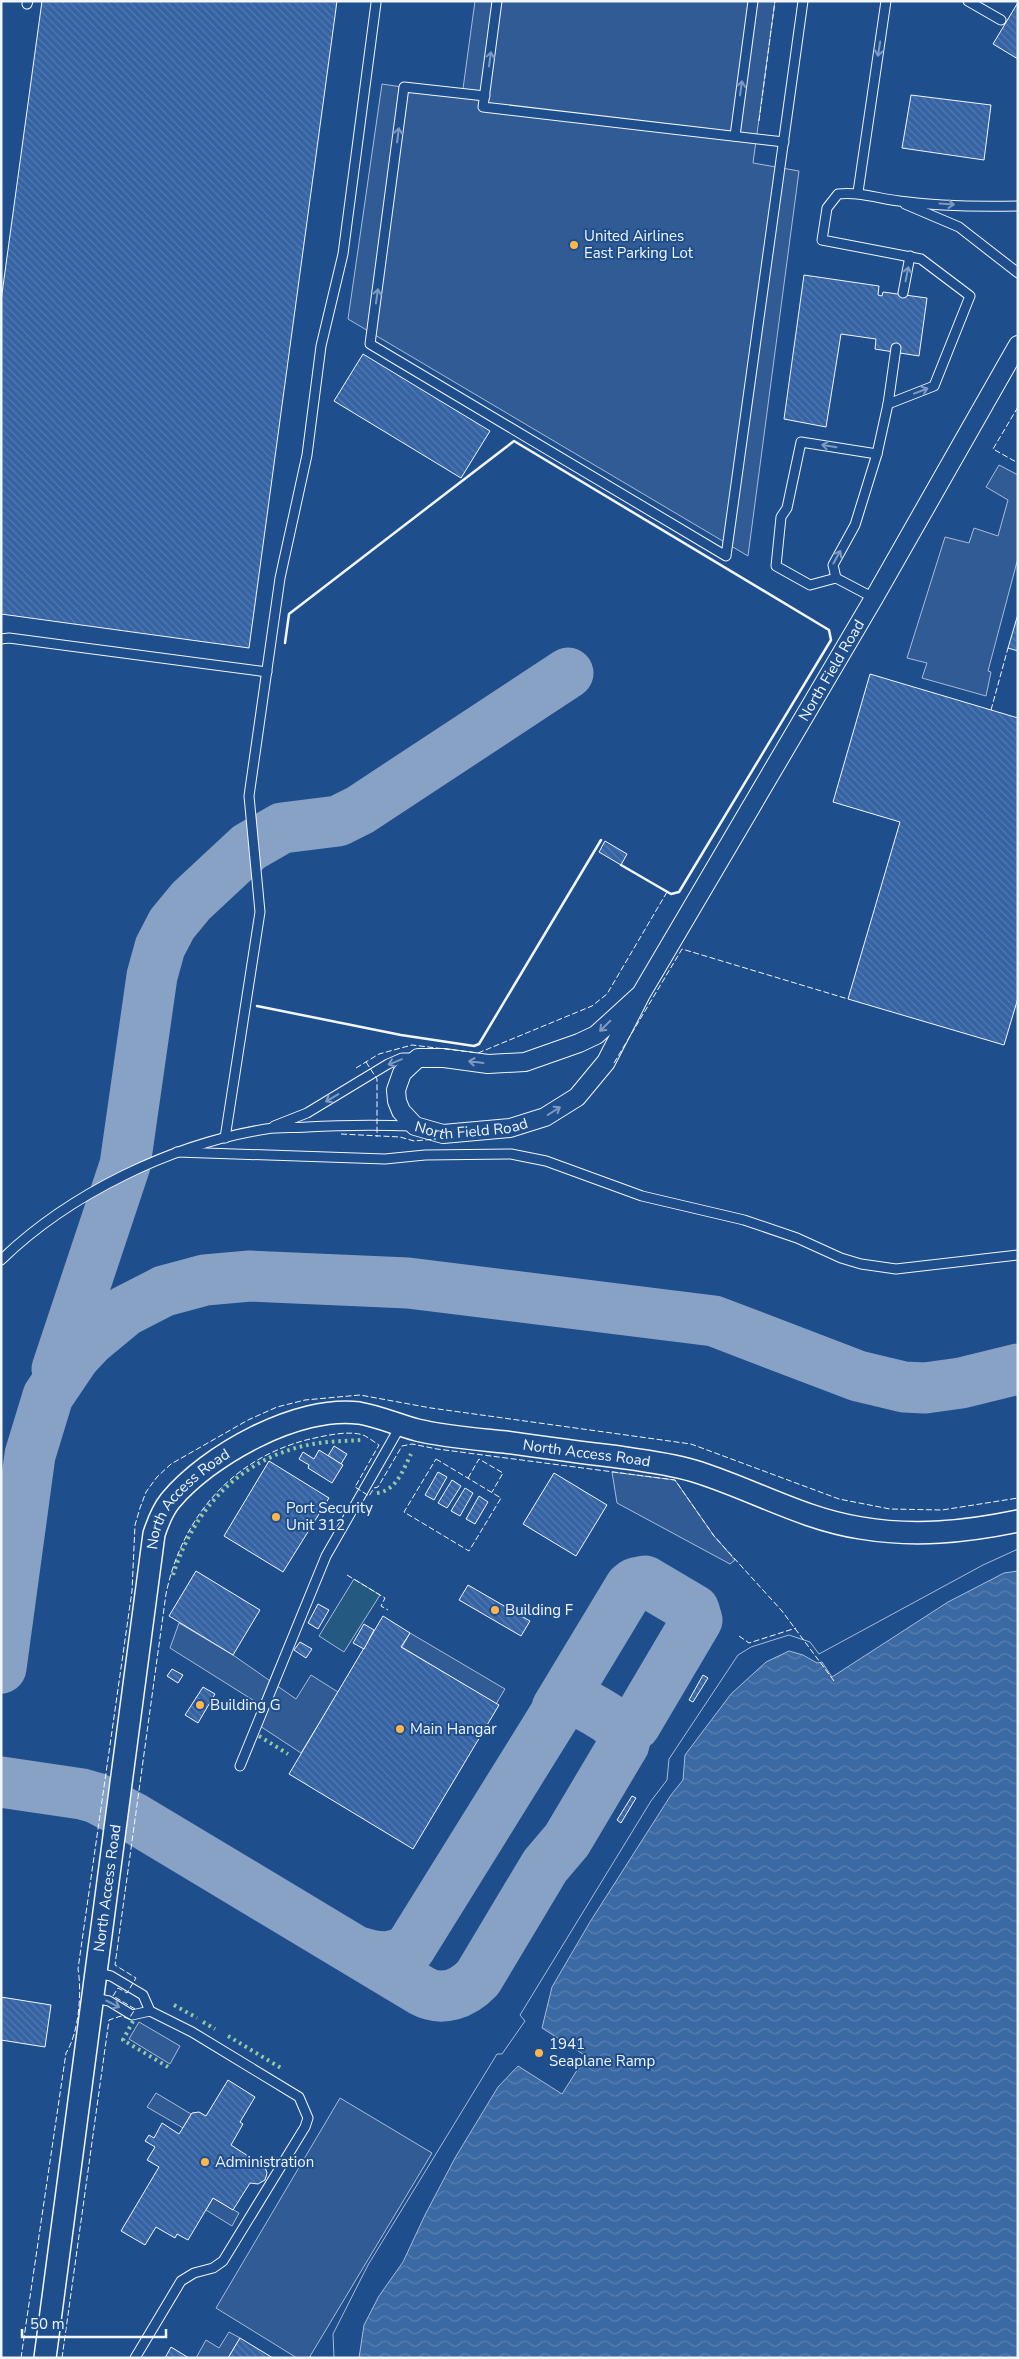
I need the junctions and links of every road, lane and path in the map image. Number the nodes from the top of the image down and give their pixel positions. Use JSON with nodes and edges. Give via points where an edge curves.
{"nodes":[{"id":1,"x":497,"y":1,"type":"edge"},
{"id":2,"x":753,"y":1,"type":"edge"},
{"id":3,"x":803,"y":1,"type":"edge"},
{"id":4,"x":886,"y":1,"type":"edge"},
{"id":5,"x":968,"y":1,"type":"edge"},
{"id":6,"x":376,"y":3,"type":"dead end"},
{"id":7,"x":1001,"y":20,"type":"dead end"},
{"id":8,"x":485,"y":96,"type":"junction"},
{"id":9,"x":735,"y":136,"type":"junction"},
{"id":10,"x":784,"y":142,"type":"junction"},
{"id":11,"x":858,"y":192,"type":"junction"},
{"id":12,"x":898,"y":201,"type":"junction"},
{"id":13,"x":1018,"y":206,"type":"edge"},
{"id":14,"x":910,"y":256,"type":"junction"},
{"id":15,"x":1018,"y":273,"type":"edge"},
{"id":16,"x":903,"y":293,"type":"dead end"},
{"id":17,"x":1018,"y":345,"type":"edge"},
{"id":18,"x":896,"y":348,"type":"dead end"},
{"id":19,"x":888,"y":404,"type":"junction"},
{"id":20,"x":877,"y":454,"type":"junction"},
{"id":21,"x":836,"y":578,"type":"junction"},
{"id":22,"x":874,"y":598,"type":"junction"},
{"id":23,"x":1,"y":639,"type":"edge"},
{"id":24,"x":267,"y":672,"type":"junction"},
{"id":25,"x":641,"y":994,"type":"junction"},
{"id":26,"x":418,"y":1058,"type":"junction"},
{"id":27,"x":415,"y":1126,"type":"junction"},
{"id":28,"x":267,"y":1129,"type":"junction"},
{"id":29,"x":225,"y":1138,"type":"junction"},
{"id":30,"x":177,"y":1152,"type":"junction"},
{"id":31,"x":1018,"y":1255,"type":"edge"},
{"id":32,"x":1,"y":1260,"type":"edge"},
{"id":33,"x":401,"y":1425,"type":"junction"},
{"id":34,"x":1018,"y":1521,"type":"edge"},
{"id":35,"x":240,"y":1766,"type":"dead end"},
{"id":36,"x":97,"y":1973,"type":"junction"},
{"id":37,"x":94,"y":1998,"type":"junction"},
{"id":38,"x":150,"y":2010,"type":"junction"},
{"id":39,"x":45,"y":2358,"type":"edge"},
{"id":40,"x":135,"y":2358,"type":"edge"}],
"edges":[{"from":8,"to":1,"type":"lane","one_way":true},
{"from":9,"to":2,"type":"lane","one_way":true},
{"from":3,"to":10,"type":"lane"},
{"from":4,"to":11,"type":"lane","one_way":true},
{"from":5,"to":7,"type":"lane"},
{"from":6,"to":24,"type":"lane","via":[[343,254],[322,346],[307,455],[280,578]]},
{"from":8,"to":9,"type":"lane","via":[[484,107]]},
{"from":10,"to":8,"type":"lane","one_way":true,"via":[[726,556],[370,344],[404,87]]},
{"from":9,"to":10,"type":"lane"},
{"from":11,"to":12,"type":"lane"},
{"from":11,"to":14,"type":"lane","via":[[838,194],[827,208],[822,240]]},
{"from":12,"to":13,"type":"lane","one_way":true},
{"from":12,"to":15,"type":"lane","via":[[959,227]]},
{"from":16,"to":14,"type":"lane","one_way":true},
{"from":19,"to":14,"type":"lane","one_way":true,"via":[[934,386],[970,296],[921,259]]},
{"from":17,"to":22,"type":"street","name":"North Field Road"},
{"from":18,"to":19,"type":"lane"},
{"from":19,"to":20,"type":"lane"},
{"from":21,"to":20,"type":"lane","one_way":true,"via":[[833,565],[854,525]]},
{"from":20,"to":21,"type":"lane","one_way":true,"via":[[801,442],[787,508],[781,518],[776,566],[810,585]]},
{"from":21,"to":22,"type":"lane"},
{"from":22,"to":25,"type":"street","name":"North Field Road"},
{"from":23,"to":24,"type":"lane"},
{"from":24,"to":29,"type":"lane","via":[[250,796],[260,912]]},
{"from":25,"to":26,"type":"street","name":"North Field Road","one_way":true,"via":[[596,1035],[524,1062],[488,1064]]},
{"from":27,"to":25,"type":"street","name":"North Field Road","one_way":true,"via":[[443,1134],[510,1128],[544,1117],[577,1097],[606,1062]]},
{"from":26,"to":27,"type":"street","name":"North Field Road","via":[[402,1073],[396,1090],[401,1111]]},
{"from":26,"to":28,"type":"lane","one_way":true,"via":[[402,1058],[388,1064],[307,1113]]},
{"from":27,"to":28,"type":"lane","via":[[362,1124]]},
{"from":28,"to":29,"type":"lane"},
{"from":29,"to":30,"type":"lane"},
{"from":30,"to":31,"type":"lane","via":[[385,1159],[511,1154],[546,1160],[642,1196],[744,1220],[861,1264],[896,1269]]},
{"from":30,"to":32,"type":"lane","via":[[95,1192],[53,1218]]},
{"from":33,"to":34,"type":"street","name":"North Access Road","via":[[449,1435],[666,1464],[718,1479],[809,1515],[859,1528],[937,1534]]},
{"from":33,"to":35,"type":"lane","via":[[326,1556]]},
{"from":33,"to":36,"type":"street","name":"North Access Road","via":[[359,1414],[339,1413],[282,1425],[223,1456],[184,1487],[160,1518],[154,1534]]},
{"from":36,"to":37,"type":"street","name":"North Access Road"},
{"from":36,"to":38,"type":"lane","via":[[110,1976],[143,1995]]},
{"from":37,"to":38,"type":"lane","one_way":true,"via":[[109,2001],[132,2014]]},
{"from":37,"to":39,"type":"street","name":"North Access Road"},
{"from":38,"to":40,"type":"lane","via":[[299,2097],[308,2118],[223,2261],[181,2281]]}]}
